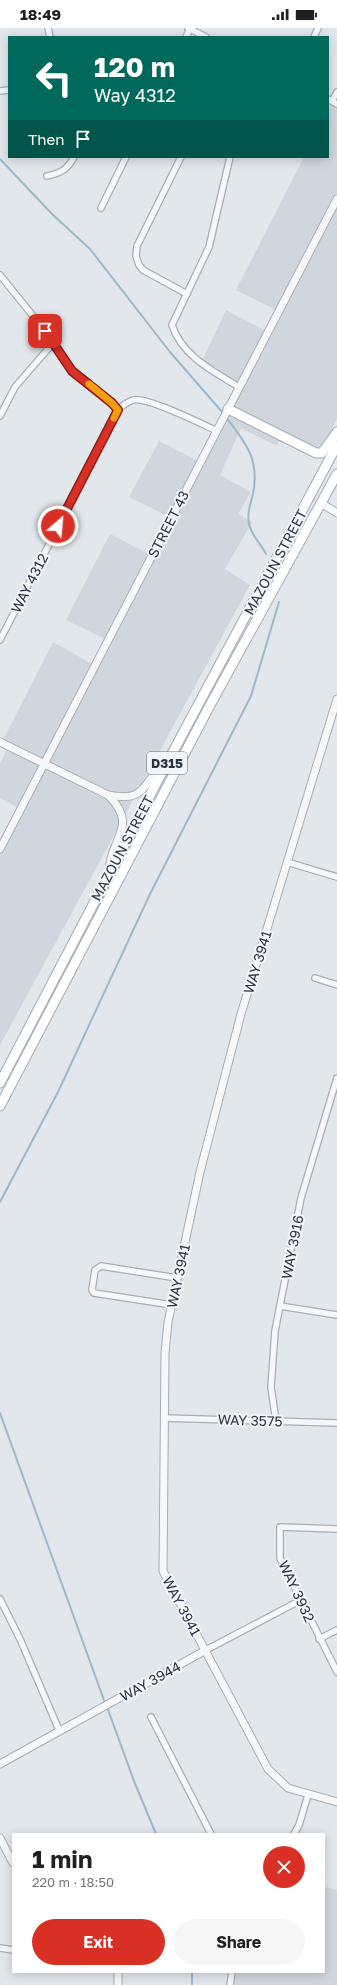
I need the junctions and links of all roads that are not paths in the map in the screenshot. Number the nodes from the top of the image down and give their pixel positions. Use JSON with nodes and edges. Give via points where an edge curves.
{"nodes":[{"id":1,"x":189,"y":28,"type":"edge"},
{"id":2,"x":204,"y":36,"type":"edge"},
{"id":3,"x":337,"y":92,"type":"edge"},
{"id":4,"x":332,"y":101,"type":"edge"},
{"id":5,"x":73,"y":158,"type":"edge"},
{"id":6,"x":126,"y":158,"type":"edge"},
{"id":7,"x":180,"y":158,"type":"edge"},
{"id":8,"x":230,"y":158,"type":"edge"},
{"id":9,"x":47,"y":176,"type":"dead end"},
{"id":10,"x":337,"y":199,"type":"edge"},
{"id":11,"x":101,"y":208,"type":"dead end"},
{"id":12,"x":0,"y":275,"type":"edge"},
{"id":13,"x":187,"y":294,"type":"junction"},
{"id":14,"x":54,"y":342,"type":"junction"},
{"id":15,"x":239,"y":387,"type":"junction"},
{"id":16,"x":228,"y":409,"type":"junction"},
{"id":17,"x":118,"y":410,"type":"junction"},
{"id":18,"x":0,"y":416,"type":"edge"},
{"id":19,"x":217,"y":431,"type":"junction"},
{"id":20,"x":337,"y":432,"type":"edge"},
{"id":21,"x":337,"y":445,"type":"edge"},
{"id":22,"x":337,"y":474,"type":"edge"},
{"id":23,"x":321,"y":503,"type":"junction"},
{"id":24,"x":337,"y":513,"type":"edge"},
{"id":25,"x":0,"y":640,"type":"edge"},
{"id":26,"x":337,"y":699,"type":"edge"},
{"id":27,"x":0,"y":742,"type":"edge"},
{"id":28,"x":170,"y":758,"type":"junction"},
{"id":29,"x":43,"y":764,"type":"junction"},
{"id":30,"x":108,"y":795,"type":"junction"},
{"id":31,"x":0,"y":850,"type":"edge"},
{"id":32,"x":287,"y":862,"type":"junction"},
{"id":33,"x":109,"y":874,"type":"junction"},
{"id":34,"x":337,"y":876,"type":"edge"},
{"id":35,"x":315,"y":978,"type":"dead end"},
{"id":36,"x":337,"y":985,"type":"edge"},
{"id":37,"x":337,"y":1080,"type":"edge"},
{"id":38,"x":0,"y":1083,"type":"edge"},
{"id":39,"x":0,"y":1106,"type":"edge"},
{"id":40,"x":178,"y":1278,"type":"junction"},
{"id":41,"x":172,"y":1305,"type":"junction"},
{"id":42,"x":280,"y":1306,"type":"junction"},
{"id":43,"x":337,"y":1315,"type":"edge"},
{"id":44,"x":164,"y":1418,"type":"junction"},
{"id":45,"x":276,"y":1421,"type":"junction"},
{"id":46,"x":337,"y":1423,"type":"edge"},
{"id":47,"x":337,"y":1529,"type":"edge"},
{"id":48,"x":0,"y":1599,"type":"edge"},
{"id":49,"x":301,"y":1600,"type":"junction"},
{"id":50,"x":337,"y":1630,"type":"edge"},
{"id":51,"x":319,"y":1639,"type":"junction"},
{"id":52,"x":206,"y":1650,"type":"junction"},
{"id":53,"x":337,"y":1672,"type":"edge"},
{"id":54,"x":151,"y":1717,"type":"dead end"},
{"id":55,"x":59,"y":1730,"type":"junction"},
{"id":56,"x":0,"y":1764,"type":"edge"},
{"id":57,"x":308,"y":1795,"type":"junction"},
{"id":58,"x":337,"y":1802,"type":"edge"},
{"id":59,"x":210,"y":1833,"type":"edge"},
{"id":60,"x":295,"y":1833,"type":"edge"},
{"id":61,"x":0,"y":1838,"type":"edge"},
{"id":62,"x":12,"y":1861,"type":"edge"},
{"id":63,"x":0,"y":1948,"type":"edge"},
{"id":64,"x":12,"y":1950,"type":"edge"},
{"id":65,"x":118,"y":1973,"type":"edge"},
{"id":66,"x":232,"y":1973,"type":"edge"},
{"id":67,"x":118,"y":1985,"type":"edge"},
{"id":68,"x":230,"y":1985,"type":"edge"}],
"edges":[{"from":1,"to":2,"type":"street"},
{"from":3,"to":4,"type":"street"},
{"from":5,"to":9,"type":"street","via":[[65,170]]},
{"from":6,"to":11,"type":"street"},
{"from":7,"to":13,"type":"street","via":[[142,234],[136,253],[143,270]]},
{"from":8,"to":13,"type":"street","via":[[209,247]]},
{"from":10,"to":15,"type":"street","name":"STREET 43"},
{"from":12,"to":14,"type":"street"},
{"from":13,"to":15,"type":"street","via":[[173,321],[173,329],[197,360]]},
{"from":14,"to":17,"type":"street","via":[[72,371]]},
{"from":14,"to":18,"type":"street","via":[[14,387]]},
{"from":15,"to":16,"type":"street","name":"STREET 43"},
{"from":16,"to":19,"type":"street","name":"STREET 43"},
{"from":16,"to":20,"type":"main road","via":[[316,453],[322,453]]},
{"from":17,"to":19,"type":"street","via":[[127,403],[138,400],[170,410]]},
{"from":17,"to":25,"type":"street","name":"WAY 4312"},
{"from":19,"to":29,"type":"street","name":"STREET 43"},
{"from":21,"to":28,"type":"main road","name":"MAZOUN STREET","number":"D315"},
{"from":22,"to":23,"type":"main road","name":"MAZOUN STREET","number":"D315"},
{"from":23,"to":24,"type":"street"},
{"from":23,"to":39,"type":"main road","name":"MAZOUN STREET","number":"D315","via":[[209,707]]},
{"from":26,"to":32,"type":"street","name":"WAY 3941"},
{"from":27,"to":29,"type":"street"},
{"from":28,"to":30,"type":"street","via":[[161,765],[138,794],[125,797]]},
{"from":28,"to":33,"type":"main road","name":"MAZOUN STREET","number":"D315"},
{"from":29,"to":30,"type":"street"},
{"from":29,"to":31,"type":"street","name":"STREET 43"},
{"from":30,"to":33,"type":"street","via":[[120,808],[123,821],[110,859]]},
{"from":32,"to":34,"type":"street"},
{"from":32,"to":40,"type":"street","name":"WAY 3941","via":[[241,1014],[200,1172]]},
{"from":33,"to":38,"type":"main road","name":"MAZOUN STREET","number":"D315"},
{"from":35,"to":36,"type":"street"},
{"from":37,"to":42,"type":"street","name":"WAY 3916","via":[[301,1198]]},
{"from":40,"to":41,"type":"street","name":"WAY 3941"},
{"from":40,"to":41,"type":"street","via":[[101,1266],[95,1270],[92,1290],[94,1293]]},
{"from":41,"to":44,"type":"street","name":"WAY 3941","via":[[165,1353]]},
{"from":42,"to":43,"type":"street"},
{"from":42,"to":45,"type":"street","name":"WAY 3916","via":[[275,1331],[271,1387]]},
{"from":44,"to":45,"type":"street","name":"WAY 3575"},
{"from":44,"to":52,"type":"street","name":"WAY 3941","via":[[163,1571]]},
{"from":45,"to":46,"type":"street","name":"WAY 3575"},
{"from":47,"to":49,"type":"street","name":"WAY 3932","via":[[280,1527],[280,1558]]},
{"from":48,"to":55,"type":"street"},
{"from":49,"to":51,"type":"street","name":"WAY 3932"},
{"from":49,"to":52,"type":"street","name":"WAY 3944"},
{"from":50,"to":51,"type":"street"},
{"from":51,"to":53,"type":"street","name":"WAY 3932"},
{"from":52,"to":55,"type":"street","name":"WAY 3944"},
{"from":52,"to":57,"type":"street","name":"WAY 3941","via":[[268,1769],[288,1788]]},
{"from":54,"to":59,"type":"street"},
{"from":55,"to":56,"type":"street","name":"WAY 3944"},
{"from":57,"to":58,"type":"street","name":"WAY 3941"},
{"from":57,"to":60,"type":"street","via":[[300,1825]]},
{"from":61,"to":62,"type":"street"},
{"from":63,"to":64,"type":"street"},
{"from":65,"to":67,"type":"street"},
{"from":66,"to":68,"type":"street"}]}
